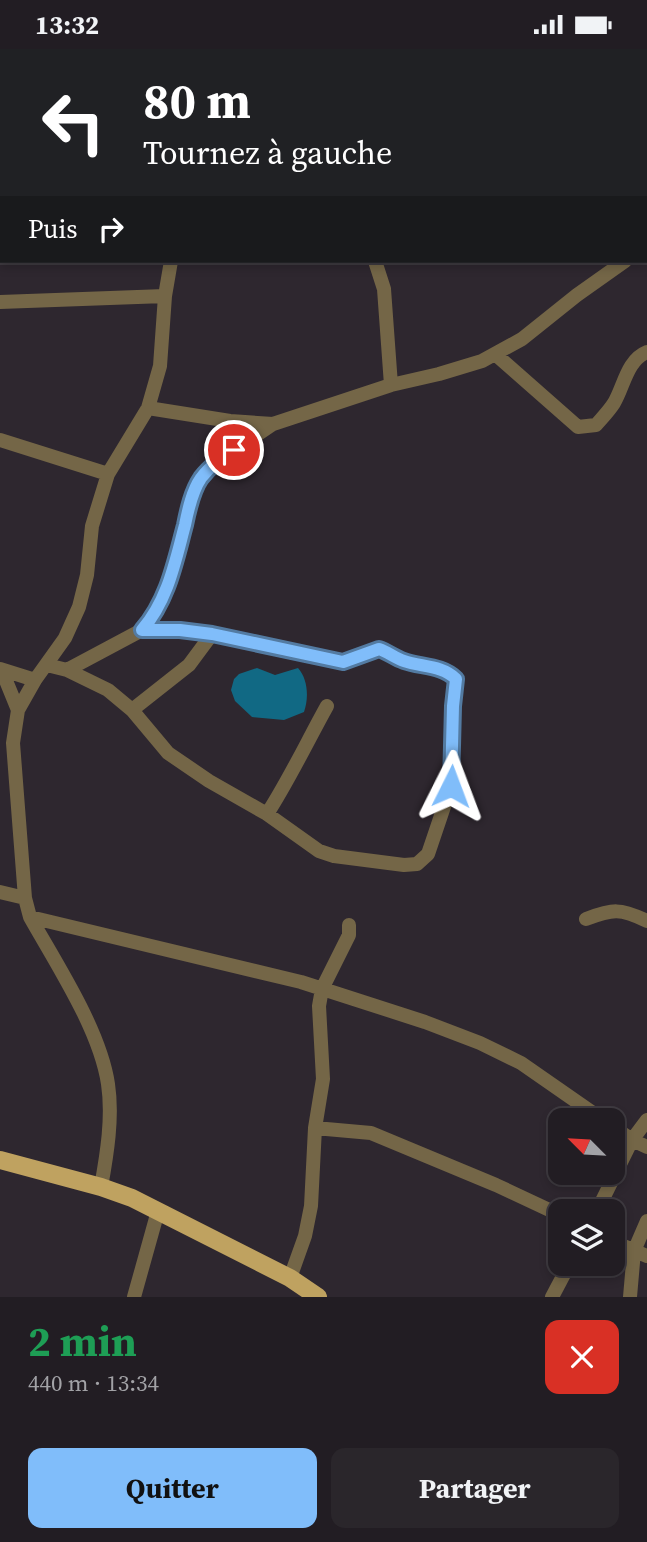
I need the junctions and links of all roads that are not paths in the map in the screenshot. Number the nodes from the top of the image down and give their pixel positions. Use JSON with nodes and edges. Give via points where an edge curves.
{"nodes":[{"id":1,"x":171,"y":263,"type":"edge"},
{"id":2,"x":375,"y":263,"type":"edge"},
{"id":3,"x":622,"y":263,"type":"edge"},
{"id":4,"x":165,"y":296,"type":"junction"},
{"id":5,"x":0,"y":302,"type":"edge"},
{"id":6,"x":647,"y":352,"type":"edge"},
{"id":7,"x":495,"y":353,"type":"junction"},
{"id":8,"x":391,"y":385,"type":"junction"},
{"id":9,"x":148,"y":408,"type":"junction"},
{"id":10,"x":273,"y":424,"type":"junction"},
{"id":11,"x":0,"y":440,"type":"edge"},
{"id":12,"x":108,"y":474,"type":"junction"},
{"id":13,"x":142,"y":630,"type":"junction"},
{"id":14,"x":212,"y":634,"type":"junction"},
{"id":15,"x":47,"y":665,"type":"junction"},
{"id":16,"x":1,"y":670,"type":"edge"},
{"id":17,"x":67,"y":670,"type":"junction"},
{"id":18,"x":35,"y":680,"type":"junction"},
{"id":19,"x":327,"y":706,"type":"dead end"},
{"id":20,"x":132,"y":710,"type":"junction"},
{"id":21,"x":18,"y":711,"type":"junction"},
{"id":22,"x":267,"y":814,"type":"junction"},
{"id":23,"x":0,"y":891,"type":"edge"},
{"id":24,"x":25,"y":898,"type":"junction"},
{"id":25,"x":30,"y":917,"type":"junction"},
{"id":26,"x":586,"y":919,"type":"dead end"},
{"id":27,"x":647,"y":921,"type":"edge"},
{"id":28,"x":349,"y":925,"type":"dead end"},
{"id":29,"x":322,"y":989,"type":"junction"},
{"id":30,"x":586,"y":1108,"type":"edge"},
{"id":31,"x":647,"y":1121,"type":"edge"},
{"id":32,"x":315,"y":1128,"type":"junction"},
{"id":33,"x":625,"y":1135,"type":"edge"},
{"id":34,"x":632,"y":1140,"type":"junction"},
{"id":35,"x":647,"y":1147,"type":"edge"},
{"id":36,"x":0,"y":1160,"type":"edge"},
{"id":37,"x":101,"y":1187,"type":"junction"},
{"id":38,"x":603,"y":1199,"type":"edge"},
{"id":39,"x":548,"y":1209,"type":"edge"},
{"id":40,"x":158,"y":1211,"type":"junction"},
{"id":41,"x":647,"y":1221,"type":"edge"},
{"id":42,"x":640,"y":1254,"type":"edge"},
{"id":43,"x":563,"y":1276,"type":"edge"},
{"id":44,"x":290,"y":1278,"type":"junction"},
{"id":45,"x":134,"y":1297,"type":"edge"},
{"id":46,"x":318,"y":1297,"type":"edge"},
{"id":47,"x":552,"y":1297,"type":"edge"},
{"id":48,"x":630,"y":1297,"type":"edge"}],
"edges":[{"from":1,"to":4,"type":"street"},
{"from":2,"to":8,"type":"street","via":[[384,289]]},
{"from":3,"to":7,"type":"street","via":[[522,339]]},
{"from":4,"to":5,"type":"street"},
{"from":4,"to":9,"type":"street","via":[[160,366]]},
{"from":6,"to":7,"type":"street","via":[[628,371],[613,404],[596,425],[578,427]]},
{"from":7,"to":8,"type":"street","via":[[439,374]]},
{"from":8,"to":10,"type":"street"},
{"from":9,"to":10,"type":"street"},
{"from":9,"to":12,"type":"street"},
{"from":10,"to":13,"type":"street","via":[[215,463],[200,480],[161,603]]},
{"from":11,"to":12,"type":"street"},
{"from":12,"to":15,"type":"street","via":[[92,526],[79,607]]},
{"from":13,"to":14,"type":"street"},
{"from":13,"to":17,"type":"street"},
{"from":14,"to":20,"type":"street","via":[[190,665]]},
{"from":14,"to":22,"type":"street","via":[[343,662],[379,649],[456,679],[451,786],[428,854],[417,864],[319,851]]},
{"from":15,"to":17,"type":"street"},
{"from":15,"to":18,"type":"street"},
{"from":16,"to":18,"type":"street"},
{"from":16,"to":21,"type":"street"},
{"from":17,"to":20,"type":"street","via":[[108,690]]},
{"from":18,"to":21,"type":"street"},
{"from":19,"to":22,"type":"street"},
{"from":20,"to":22,"type":"street","via":[[168,753]]},
{"from":21,"to":24,"type":"street","via":[[13,743]]},
{"from":23,"to":24,"type":"street"},
{"from":24,"to":25,"type":"street"},
{"from":25,"to":29,"type":"street"},
{"from":25,"to":37,"type":"street","via":[[95,1040],[108,1084],[108,1147]]},
{"from":26,"to":27,"type":"street","via":[[611,910]]},
{"from":28,"to":29,"type":"street"},
{"from":29,"to":30,"type":"street","via":[[480,1043],[521,1063]]},
{"from":29,"to":32,"type":"street","via":[[318,1019],[323,1079]]},
{"from":31,"to":34,"type":"street"},
{"from":32,"to":39,"type":"street","via":[[371,1133]]},
{"from":32,"to":44,"type":"street","via":[[306,1236]]},
{"from":33,"to":34,"type":"street"},
{"from":34,"to":35,"type":"street"},
{"from":34,"to":38,"type":"street"},
{"from":36,"to":37,"type":"main road"},
{"from":37,"to":40,"type":"main road"},
{"from":40,"to":44,"type":"main road"},
{"from":40,"to":45,"type":"street"},
{"from":41,"to":42,"type":"street"},
{"from":42,"to":48,"type":"street"},
{"from":43,"to":47,"type":"street"},
{"from":44,"to":46,"type":"main road"}]}
